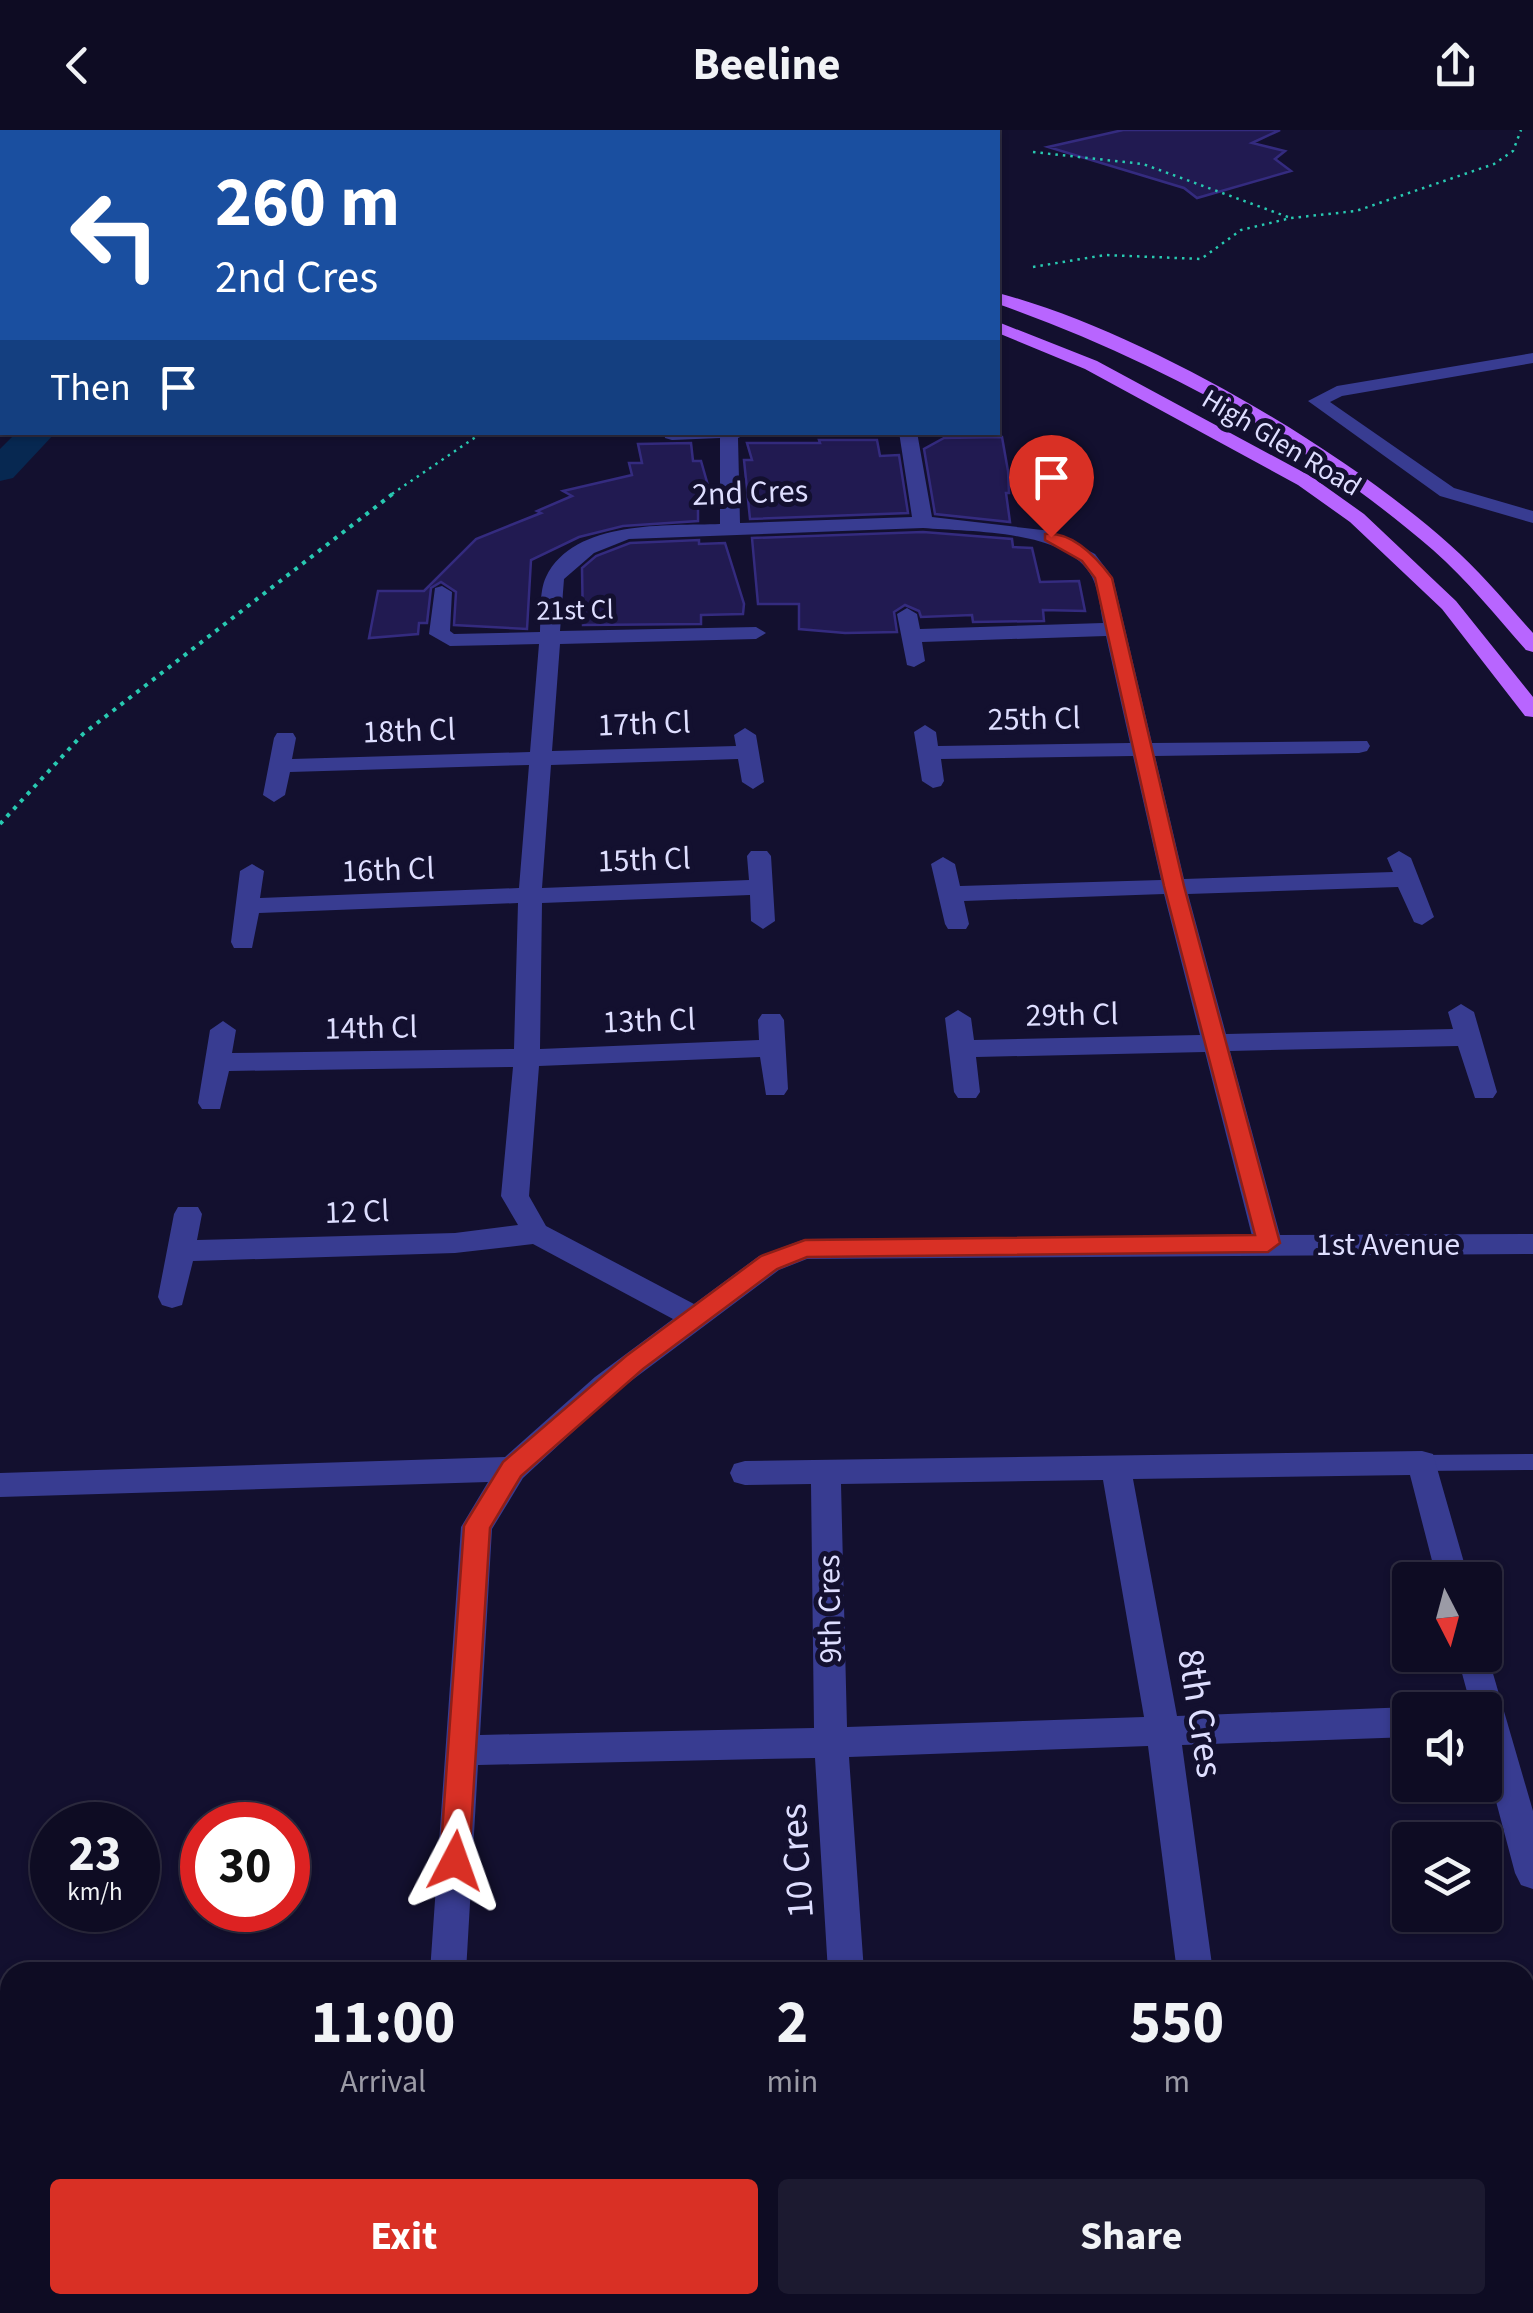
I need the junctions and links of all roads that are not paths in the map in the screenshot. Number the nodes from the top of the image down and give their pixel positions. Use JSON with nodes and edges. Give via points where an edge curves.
{"nodes":[{"id":1,"x":1000,"y":299,"type":"edge"},
{"id":2,"x":1000,"y":328,"type":"edge"},
{"id":3,"x":1533,"y":358,"type":"edge"},
{"id":4,"x":729,"y":435,"type":"edge"},
{"id":5,"x":908,"y":435,"type":"edge"},
{"id":6,"x":1533,"y":517,"type":"edge"},
{"id":7,"x":923,"y":522,"type":"junction"},
{"id":8,"x":730,"y":526,"type":"junction"},
{"id":9,"x":442,"y":592,"type":"dead end"},
{"id":10,"x":1116,"y":629,"type":"junction"},
{"id":11,"x":756,"y":631,"type":"dead end"},
{"id":12,"x":550,"y":638,"type":"junction"},
{"id":13,"x":1533,"y":646,"type":"edge"},
{"id":14,"x":914,"y":661,"type":"dead end"},
{"id":15,"x":1533,"y":711,"type":"edge"},
{"id":16,"x":286,"y":738,"type":"dead end"},
{"id":17,"x":1140,"y":748,"type":"junction"},
{"id":18,"x":540,"y":759,"type":"junction"},
{"id":19,"x":280,"y":766,"type":"junction"},
{"id":20,"x":1369,"y":774,"type":"dead end"},
{"id":21,"x":933,"y":781,"type":"dead end"},
{"id":22,"x":752,"y":782,"type":"dead end"},
{"id":23,"x":274,"y":795,"type":"dead end"},
{"id":24,"x":759,"y":856,"type":"dead end"},
{"id":25,"x":942,"y":864,"type":"dead end"},
{"id":26,"x":252,"y":872,"type":"dead end"},
{"id":27,"x":1174,"y":886,"type":"junction"},
{"id":28,"x":760,"y":887,"type":"junction"},
{"id":29,"x":950,"y":894,"type":"junction"},
{"id":30,"x":530,"y":896,"type":"junction"},
{"id":31,"x":248,"y":906,"type":"junction"},
{"id":32,"x":1422,"y":917,"type":"dead end"},
{"id":33,"x":762,"y":922,"type":"dead end"},
{"id":34,"x":957,"y":924,"type":"dead end"},
{"id":35,"x":243,"y":942,"type":"dead end"},
{"id":36,"x":958,"y":1018,"type":"dead end"},
{"id":37,"x":771,"y":1020,"type":"dead end"},
{"id":38,"x":224,"y":1030,"type":"dead end"},
{"id":39,"x":1214,"y":1044,"type":"junction"},
{"id":40,"x":774,"y":1048,"type":"junction"},
{"id":41,"x":962,"y":1049,"type":"junction"},
{"id":42,"x":527,"y":1058,"type":"junction"},
{"id":43,"x":216,"y":1062,"type":"junction"},
{"id":44,"x":775,"y":1089,"type":"dead end"},
{"id":45,"x":967,"y":1092,"type":"dead end"},
{"id":46,"x":1484,"y":1092,"type":"dead end"},
{"id":47,"x":211,"y":1103,"type":"dead end"},
{"id":48,"x":188,"y":1214,"type":"dead end"},
{"id":49,"x":536,"y":1233,"type":"junction"},
{"id":50,"x":1268,"y":1243,"type":"junction"},
{"id":51,"x":1533,"y":1244,"type":"edge"},
{"id":52,"x":179,"y":1251,"type":"junction"},
{"id":53,"x":172,"y":1296,"type":"dead end"},
{"id":54,"x":694,"y":1317,"type":"junction"},
{"id":55,"x":1533,"y":1462,"type":"edge"},
{"id":56,"x":1422,"y":1463,"type":"junction"},
{"id":57,"x":1116,"y":1468,"type":"junction"},
{"id":58,"x":512,"y":1469,"type":"junction"},
{"id":59,"x":745,"y":1473,"type":"dead end"},
{"id":60,"x":826,"y":1474,"type":"junction"},
{"id":61,"x":0,"y":1485,"type":"edge"},
{"id":62,"x":1448,"y":1562,"type":"edge"},
{"id":63,"x":1392,"y":1723,"type":"edge"},
{"id":64,"x":1163,"y":1731,"type":"junction"},
{"id":65,"x":831,"y":1744,"type":"junction"},
{"id":66,"x":462,"y":1750,"type":"junction"},
{"id":67,"x":1502,"y":1767,"type":"edge"},
{"id":68,"x":1533,"y":1873,"type":"edge"},
{"id":69,"x":449,"y":1962,"type":"edge"},
{"id":70,"x":845,"y":1962,"type":"edge"},
{"id":71,"x":1194,"y":1962,"type":"edge"}],
"edges":[{"from":1,"to":13,"type":"main road","name":"High Glen Road","via":[[1221,399],[1307,451],[1440,546]]},
{"from":2,"to":15,"type":"main road","name":"High Glen Road","via":[[1091,365],[1305,482],[1357,518],[1449,605]]},
{"from":3,"to":6,"type":"street","via":[[1337,391],[1317,401],[1447,492]]},
{"from":4,"to":8,"type":"street"},
{"from":5,"to":7,"type":"street"},
{"from":7,"to":8,"type":"street","name":"2nd Cres"},
{"from":7,"to":10,"type":"street","name":"2nd Cres","via":[[1051,537],[1088,558],[1104,578]]},
{"from":8,"to":12,"type":"street","name":"2nd Cres","via":[[629,533],[563,565],[554,579]]},
{"from":9,"to":12,"type":"street","name":"21st Cl","via":[[442,638]]},
{"from":10,"to":14,"type":"street","via":[[908,625]]},
{"from":10,"to":17,"type":"street","name":"2nd Cres"},
{"from":11,"to":12,"type":"street","name":"21st Cl"},
{"from":12,"to":18,"type":"street","name":"2nd Cres"},
{"from":16,"to":19,"type":"street"},
{"from":17,"to":20,"type":"street","name":"25th Cl","via":[[1357,738]]},
{"from":17,"to":21,"type":"street","name":"25th Cl","via":[[927,742]]},
{"from":17,"to":27,"type":"street","name":"2nd Cres"},
{"from":18,"to":19,"type":"street","name":"18th Cl"},
{"from":18,"to":22,"type":"street","name":"17th Cl","via":[[748,744]]},
{"from":18,"to":30,"type":"street","name":"2nd Cres"},
{"from":19,"to":23,"type":"street"},
{"from":24,"to":28,"type":"street"},
{"from":25,"to":29,"type":"street"},
{"from":26,"to":31,"type":"street"},
{"from":27,"to":29,"type":"street"},
{"from":27,"to":32,"type":"street","via":[[1402,868]]},
{"from":27,"to":39,"type":"street","name":"2nd Cres"},
{"from":28,"to":30,"type":"street","name":"15th Cl"},
{"from":28,"to":33,"type":"street"},
{"from":29,"to":34,"type":"street"},
{"from":30,"to":31,"type":"street","name":"16th Cl"},
{"from":30,"to":42,"type":"street","name":"2nd Cres"},
{"from":31,"to":35,"type":"street"},
{"from":36,"to":41,"type":"street"},
{"from":37,"to":40,"type":"street"},
{"from":38,"to":43,"type":"street"},
{"from":39,"to":41,"type":"street","name":"29th Cl"},
{"from":39,"to":46,"type":"street","name":"29th Cl","via":[[1464,1024]]},
{"from":39,"to":50,"type":"street","name":"2nd Cres"},
{"from":40,"to":42,"type":"street","name":"13th Cl"},
{"from":40,"to":44,"type":"street"},
{"from":41,"to":45,"type":"street"},
{"from":42,"to":43,"type":"street","name":"14th Cl"},
{"from":42,"to":49,"type":"street","name":"2nd Cres","via":[[515,1196]]},
{"from":43,"to":47,"type":"street"},
{"from":48,"to":52,"type":"street"},
{"from":49,"to":52,"type":"street","name":"12 Cl","via":[[455,1243]]},
{"from":49,"to":54,"type":"street"},
{"from":50,"to":51,"type":"street","name":"1st Avenue"},
{"from":50,"to":54,"type":"street","name":"1st Avenue","via":[[805,1249],[769,1262]]},
{"from":52,"to":53,"type":"street"},
{"from":54,"to":58,"type":"street","name":"1st Avenue"},
{"from":55,"to":56,"type":"lane"},
{"from":56,"to":57,"type":"street"},
{"from":56,"to":62,"type":"street"},
{"from":57,"to":60,"type":"street"},
{"from":57,"to":64,"type":"street","name":"8th Cres"},
{"from":58,"to":61,"type":"street"},
{"from":58,"to":66,"type":"street","name":"1st Avenue","via":[[477,1526]]},
{"from":59,"to":60,"type":"street"},
{"from":60,"to":65,"type":"street","name":"9th Cres"},
{"from":63,"to":64,"type":"street"},
{"from":64,"to":65,"type":"street"},
{"from":64,"to":71,"type":"street","name":"8th Cres"},
{"from":65,"to":66,"type":"street"},
{"from":65,"to":70,"type":"street","name":"10 Cres"},
{"from":66,"to":69,"type":"street","name":"1st Avenue"},
{"from":67,"to":68,"type":"street"}]}
